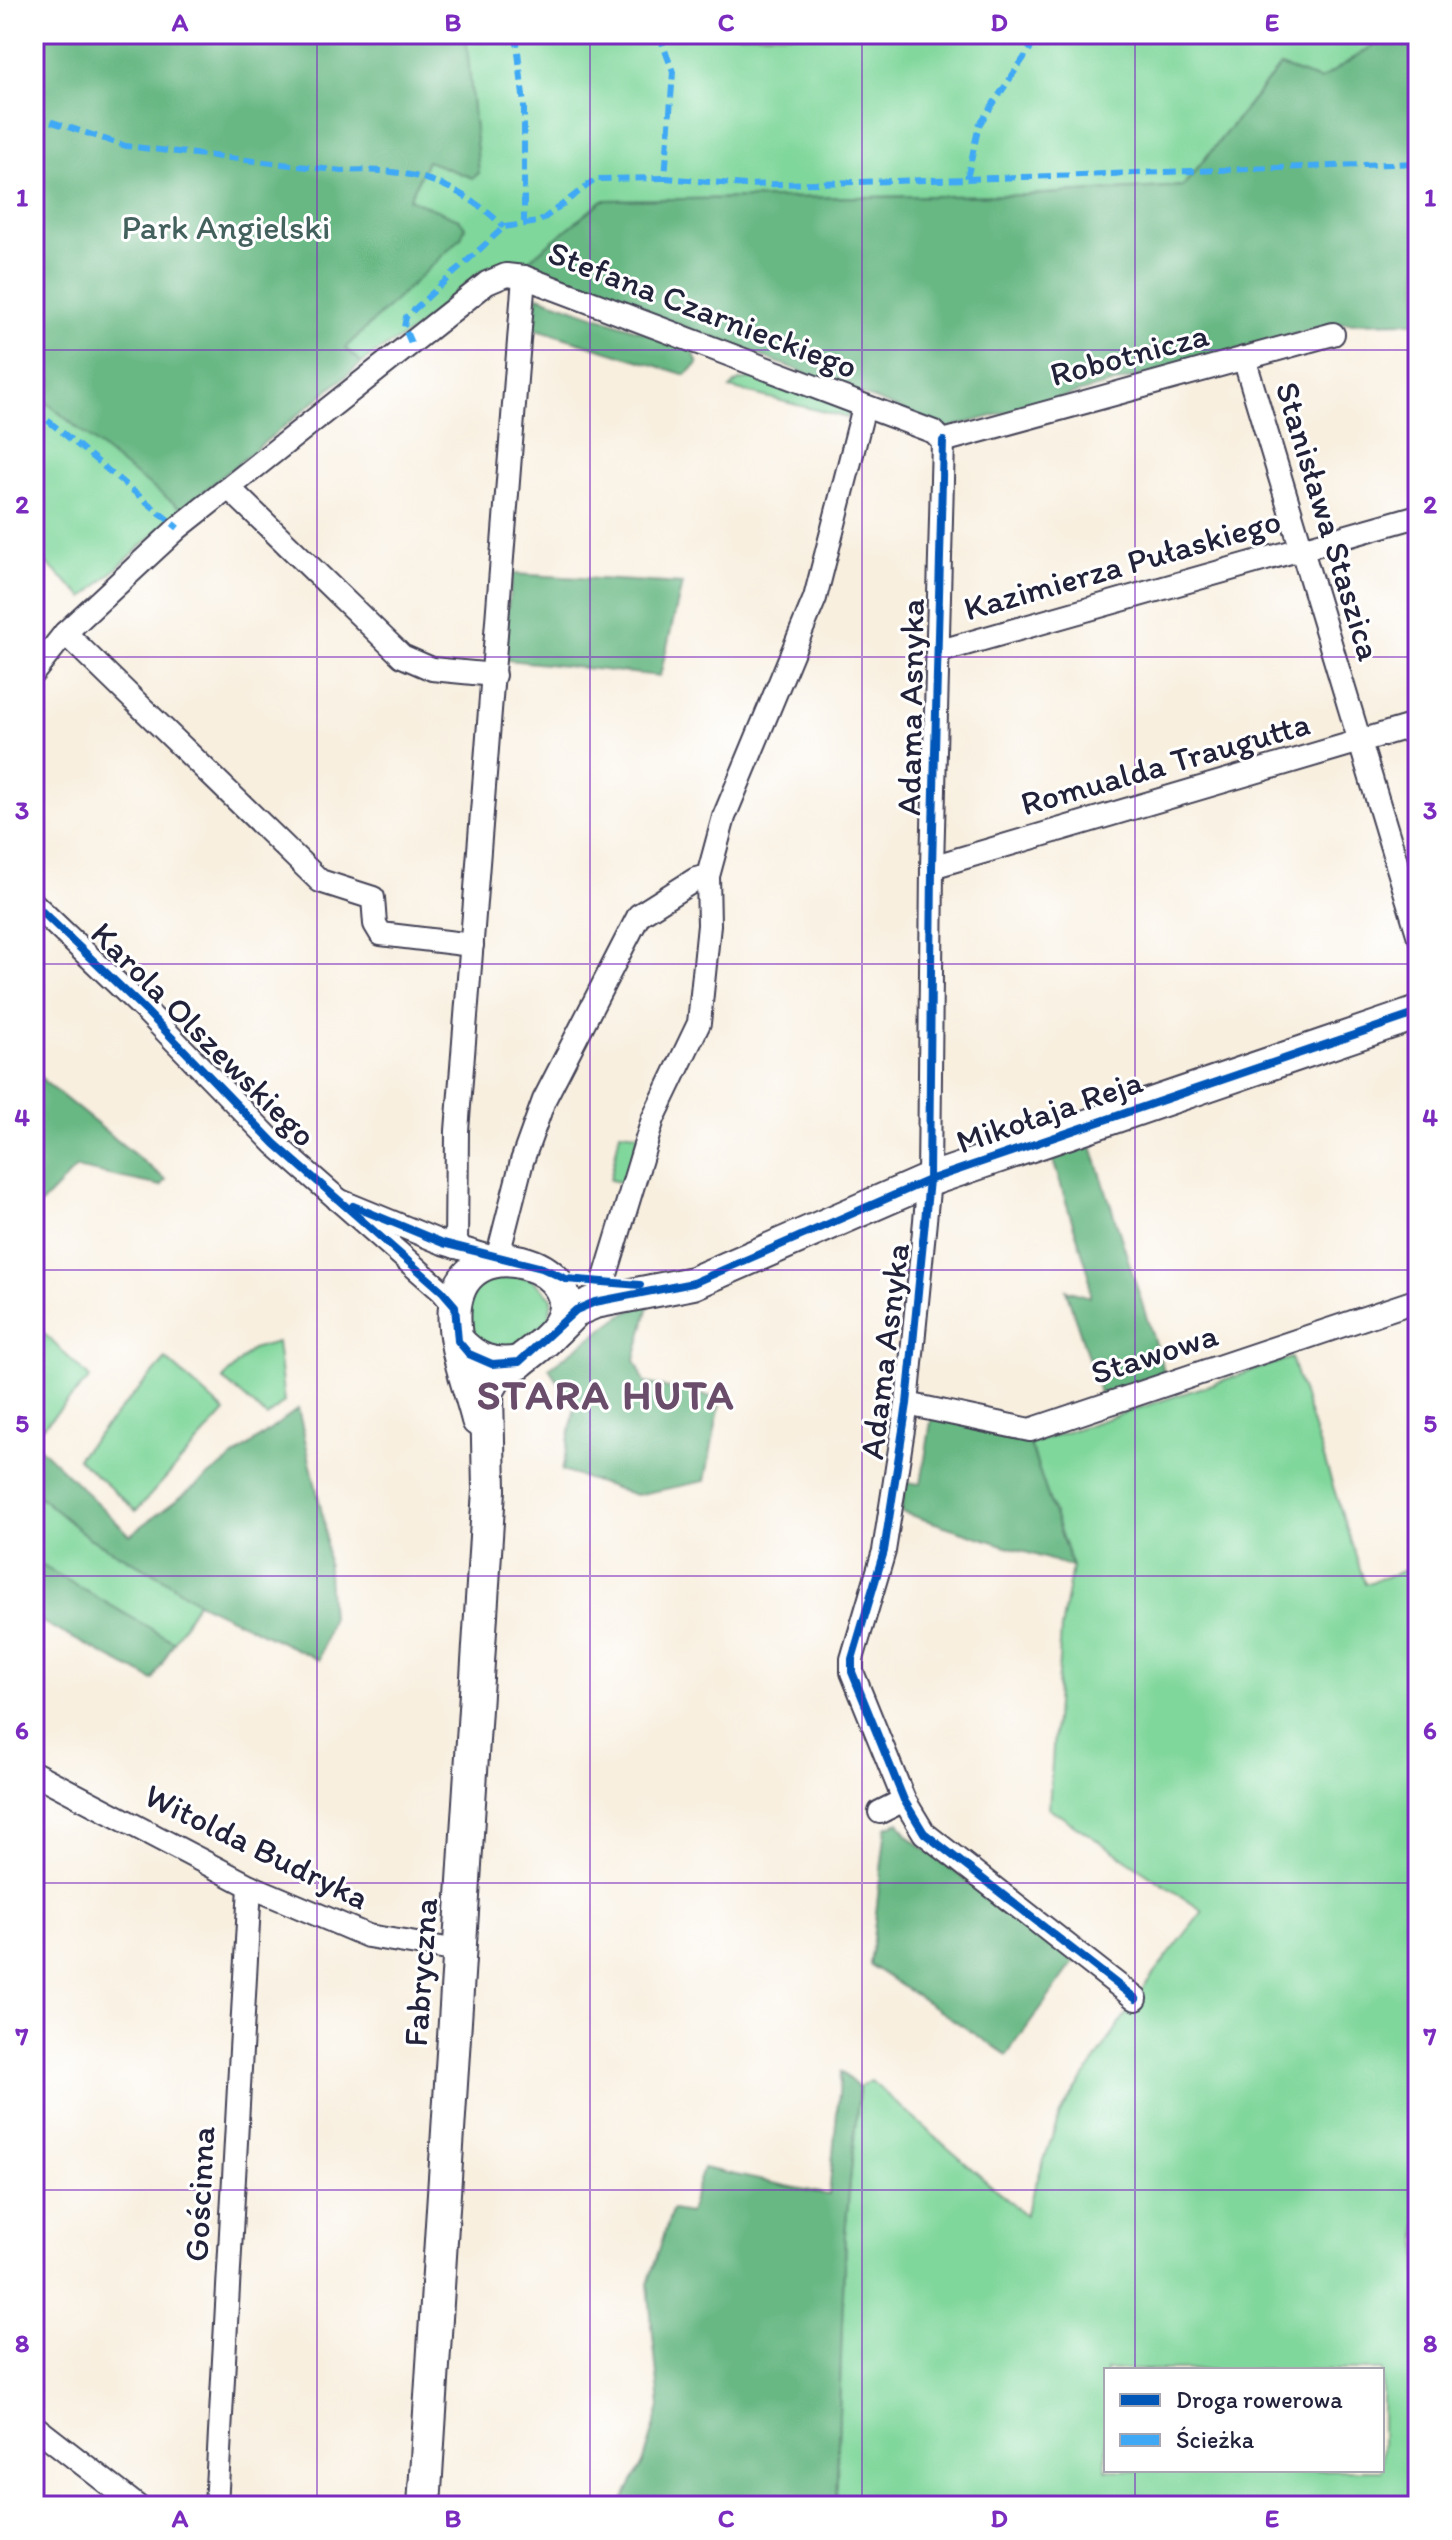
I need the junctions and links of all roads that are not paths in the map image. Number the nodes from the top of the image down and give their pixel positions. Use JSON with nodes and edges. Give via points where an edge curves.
{"nodes":[{"id":1,"x":524,"y":277,"type":"junction"},
{"id":2,"x":1333,"y":334,"type":"dead end"},
{"id":3,"x":1244,"y":358,"type":"junction"},
{"id":4,"x":864,"y":407,"type":"junction"},
{"id":5,"x":943,"y":441,"type":"junction"},
{"id":6,"x":229,"y":488,"type":"junction"},
{"id":7,"x":1418,"y":516,"type":"edge"},
{"id":8,"x":1304,"y":548,"type":"junction"},
{"id":9,"x":65,"y":633,"type":"junction"},
{"id":10,"x":937,"y":652,"type":"junction"},
{"id":11,"x":34,"y":672,"type":"edge"},
{"id":12,"x":494,"y":675,"type":"junction"},
{"id":13,"x":1418,"y":724,"type":"edge"},
{"id":14,"x":1359,"y":742,"type":"junction"},
{"id":15,"x":932,"y":867,"type":"junction"},
{"id":16,"x":708,"y":876,"type":"junction"},
{"id":17,"x":34,"y":904,"type":"edge"},
{"id":18,"x":1418,"y":934,"type":"edge"},
{"id":19,"x":472,"y":945,"type":"junction"},
{"id":20,"x":1418,"y":1013,"type":"edge"},
{"id":21,"x":929,"y":1180,"type":"junction"},
{"id":22,"x":338,"y":1200,"type":"junction"},
{"id":23,"x":456,"y":1247,"type":"junction"},
{"id":24,"x":497,"y":1259,"type":"junction"},
{"id":25,"x":542,"y":1268,"type":"junction"},
{"id":26,"x":600,"y":1291,"type":"junction"},
{"id":27,"x":1418,"y":1300,"type":"edge"},
{"id":28,"x":455,"y":1306,"type":"junction"},
{"id":29,"x":556,"y":1330,"type":"junction"},
{"id":30,"x":458,"y":1341,"type":"junction"},
{"id":31,"x":519,"y":1362,"type":"junction"},
{"id":32,"x":907,"y":1404,"type":"junction"},
{"id":33,"x":486,"y":1443,"type":"junction"},
{"id":34,"x":34,"y":1773,"type":"edge"},
{"id":35,"x":904,"y":1800,"type":"junction"},
{"id":36,"x":880,"y":1812,"type":"dead end"},
{"id":37,"x":250,"y":1886,"type":"junction"},
{"id":38,"x":459,"y":1951,"type":"junction"},
{"id":39,"x":1136,"y":1999,"type":"dead end"},
{"id":40,"x":34,"y":2426,"type":"edge"},
{"id":41,"x":137,"y":2506,"type":"edge"},
{"id":42,"x":216,"y":2506,"type":"edge"},
{"id":43,"x":424,"y":2506,"type":"edge"}],
"edges":[{"from":1,"to":4,"type":"street","name":"Stefana Czarnieckiego"},
{"from":1,"to":6,"type":"street","name":"Stefana Czarnieckiego","via":[[506,275],[487,283]]},
{"from":1,"to":12,"type":"street"},
{"from":2,"to":3,"type":"street","name":"Robotnicza"},
{"from":3,"to":5,"type":"street","name":"Robotnicza"},
{"from":3,"to":8,"type":"street","name":"Stanisława Staszica"},
{"from":4,"to":5,"type":"street","via":[[934,432]]},
{"from":4,"to":16,"type":"street","name":"Stefana Czarnieckiego","via":[[815,598],[724,817]]},
{"from":5,"to":10,"type":"street","name":"Adama Asnyka"},
{"from":6,"to":9,"type":"street","name":"Stefana Czarnieckiego"},
{"from":6,"to":12,"type":"street","via":[[402,656],[432,669]]},
{"from":7,"to":8,"type":"street","name":"Kazimierza Pułaskiego"},
{"from":8,"to":10,"type":"street","name":"Kazimierza Pułaskiego"},
{"from":8,"to":14,"type":"street","name":"Stanisława Staszica"},
{"from":9,"to":11,"type":"street","name":"Stefana Czarnieckiego"},
{"from":9,"to":19,"type":"street","via":[[320,881],[373,898],[381,934]]},
{"from":10,"to":15,"type":"street","name":"Adama Asnyka"},
{"from":12,"to":19,"type":"street"},
{"from":13,"to":14,"type":"street","name":"Romualda Traugutta"},
{"from":14,"to":15,"type":"street","name":"Romualda Traugutta"},
{"from":14,"to":18,"type":"street","name":"Stanisława Staszica"},
{"from":15,"to":21,"type":"street","name":"Adama Asnyka"},
{"from":16,"to":24,"type":"street","via":[[639,915],[544,1100]]},
{"from":16,"to":26,"type":"street","name":"Stefana Czarnieckiego","via":[[699,1023],[653,1119]]},
{"from":17,"to":22,"type":"street","name":"Karola Olszewskiego"},
{"from":19,"to":23,"type":"street","via":[[457,1131]]},
{"from":20,"to":21,"type":"street","name":"Mikołaja Reja"},
{"from":21,"to":26,"type":"street","name":"Mikołaja Reja","via":[[693,1283]]},
{"from":21,"to":32,"type":"street","name":"Adama Asnyka"},
{"from":22,"to":23,"type":"street","name":"Karola Olszewskiego"},
{"from":22,"to":28,"type":"street","name":"Karola Olszewskiego"},
{"from":23,"to":24,"type":"street","name":"Karola Olszewskiego"},
{"from":24,"to":25,"type":"street"},
{"from":24,"to":28,"type":"street","via":[[474,1269]]},
{"from":25,"to":26,"type":"street"},
{"from":25,"to":29,"type":"street","via":[[564,1296]]},
{"from":26,"to":29,"type":"street"},
{"from":27,"to":32,"type":"street","name":"Stawowa","via":[[1030,1430]]},
{"from":28,"to":30,"type":"street"},
{"from":29,"to":31,"type":"street"},
{"from":30,"to":31,"type":"street","via":[[484,1362]]},
{"from":30,"to":33,"type":"street","name":"Fabryczna"},
{"from":31,"to":33,"type":"street","name":"Fabryczna","via":[[499,1371],[490,1383]]},
{"from":32,"to":35,"type":"street","name":"Adama Asnyka","via":[[884,1551],[852,1659],[859,1691]]},
{"from":33,"to":38,"type":"street","name":"Fabryczna","via":[[489,1490]]},
{"from":34,"to":37,"type":"street","name":"Witolda Budryka"},
{"from":35,"to":36,"type":"street"},
{"from":35,"to":39,"type":"street","name":"Adama Asnyka","via":[[924,1833]]},
{"from":37,"to":38,"type":"street","name":"Witolda Budryka","via":[[386,1942]]},
{"from":37,"to":42,"type":"street","name":"Gościnna"},
{"from":38,"to":43,"type":"street","name":"Fabryczna"},
{"from":40,"to":41,"type":"street"}]}
